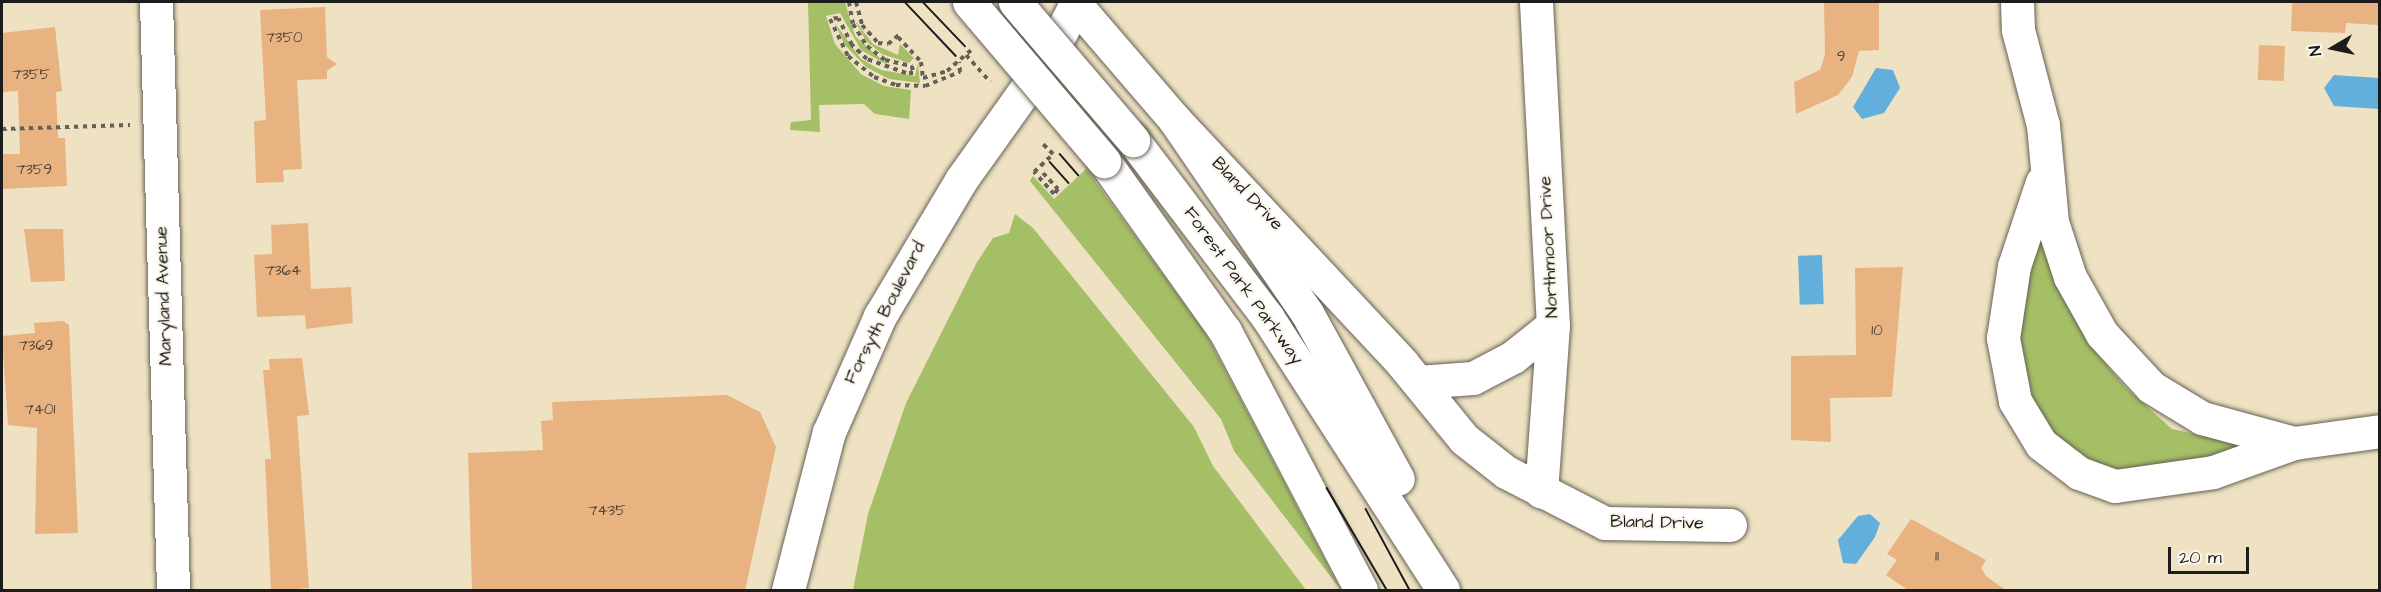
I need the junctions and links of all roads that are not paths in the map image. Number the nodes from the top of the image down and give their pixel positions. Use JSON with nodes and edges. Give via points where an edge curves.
{"nodes":[{"id":1,"x":156,"y":2,"type":"edge"},
{"id":2,"x":969,"y":2,"type":"edge"},
{"id":3,"x":1015,"y":2,"type":"edge"},
{"id":4,"x":1536,"y":2,"type":"edge"},
{"id":5,"x":2017,"y":2,"type":"edge"},
{"id":6,"x":1076,"y":3,"type":"edge"},
{"id":7,"x":1174,"y":119,"type":"junction"},
{"id":8,"x":2046,"y":165,"type":"junction"},
{"id":9,"x":1553,"y":325,"type":"junction"},
{"id":10,"x":1418,"y":382,"type":"junction"},
{"id":11,"x":2379,"y":431,"type":"edge"},
{"id":12,"x":2294,"y":443,"type":"junction"},
{"id":13,"x":1540,"y":492,"type":"junction"},
{"id":14,"x":1730,"y":525,"type":"dead end"},
{"id":15,"x":173,"y":591,"type":"edge"},
{"id":16,"x":788,"y":591,"type":"edge"},
{"id":17,"x":1361,"y":591,"type":"edge"},
{"id":18,"x":1445,"y":591,"type":"edge"}],
"edges":[{"from":1,"to":15,"type":"main road","name":"Maryland Avenue"},
{"from":2,"to":17,"type":"main road","name":"Forest Park Parkway","bridge":true,"via":[[1104,161],[1225,331]]},
{"from":3,"to":18,"type":"main road","name":"Forest Park Parkway","bridge":true,"via":[[1133,140],[1308,377]]},
{"from":4,"to":9,"type":"main road","name":"Northmoor Drive"},
{"from":5,"to":8,"type":"main road","via":[[2018,30],[2043,125]]},
{"from":6,"to":7,"type":"main road","name":"Bland Drive"},
{"from":6,"to":16,"type":"main road","name":"Forsyth Boulevard","via":[[1046,61],[910,259],[880,316],[829,432]]},
{"from":7,"to":10,"type":"main road","name":"Bland Drive"},
{"from":7,"to":18,"type":"main road","via":[[1339,368],[1396,476]]},
{"from":8,"to":12,"type":"main road","via":[[2052,222],[2070,277],[2102,334],[2151,387],[2202,418]]},
{"from":8,"to":12,"type":"main road","via":[[2014,266],[2003,338],[2015,401],[2042,444],[2079,473],[2115,486],[2213,472]]},
{"from":9,"to":10,"type":"main road","via":[[1513,357],[1473,378]]},
{"from":9,"to":13,"type":"main road","name":"Northmoor Drive"},
{"from":10,"to":13,"type":"main road","name":"Bland Drive","via":[[1464,439]]},
{"from":11,"to":12,"type":"main road"},
{"from":13,"to":14,"type":"main road","name":"Bland Drive","via":[[1605,523]]}]}
